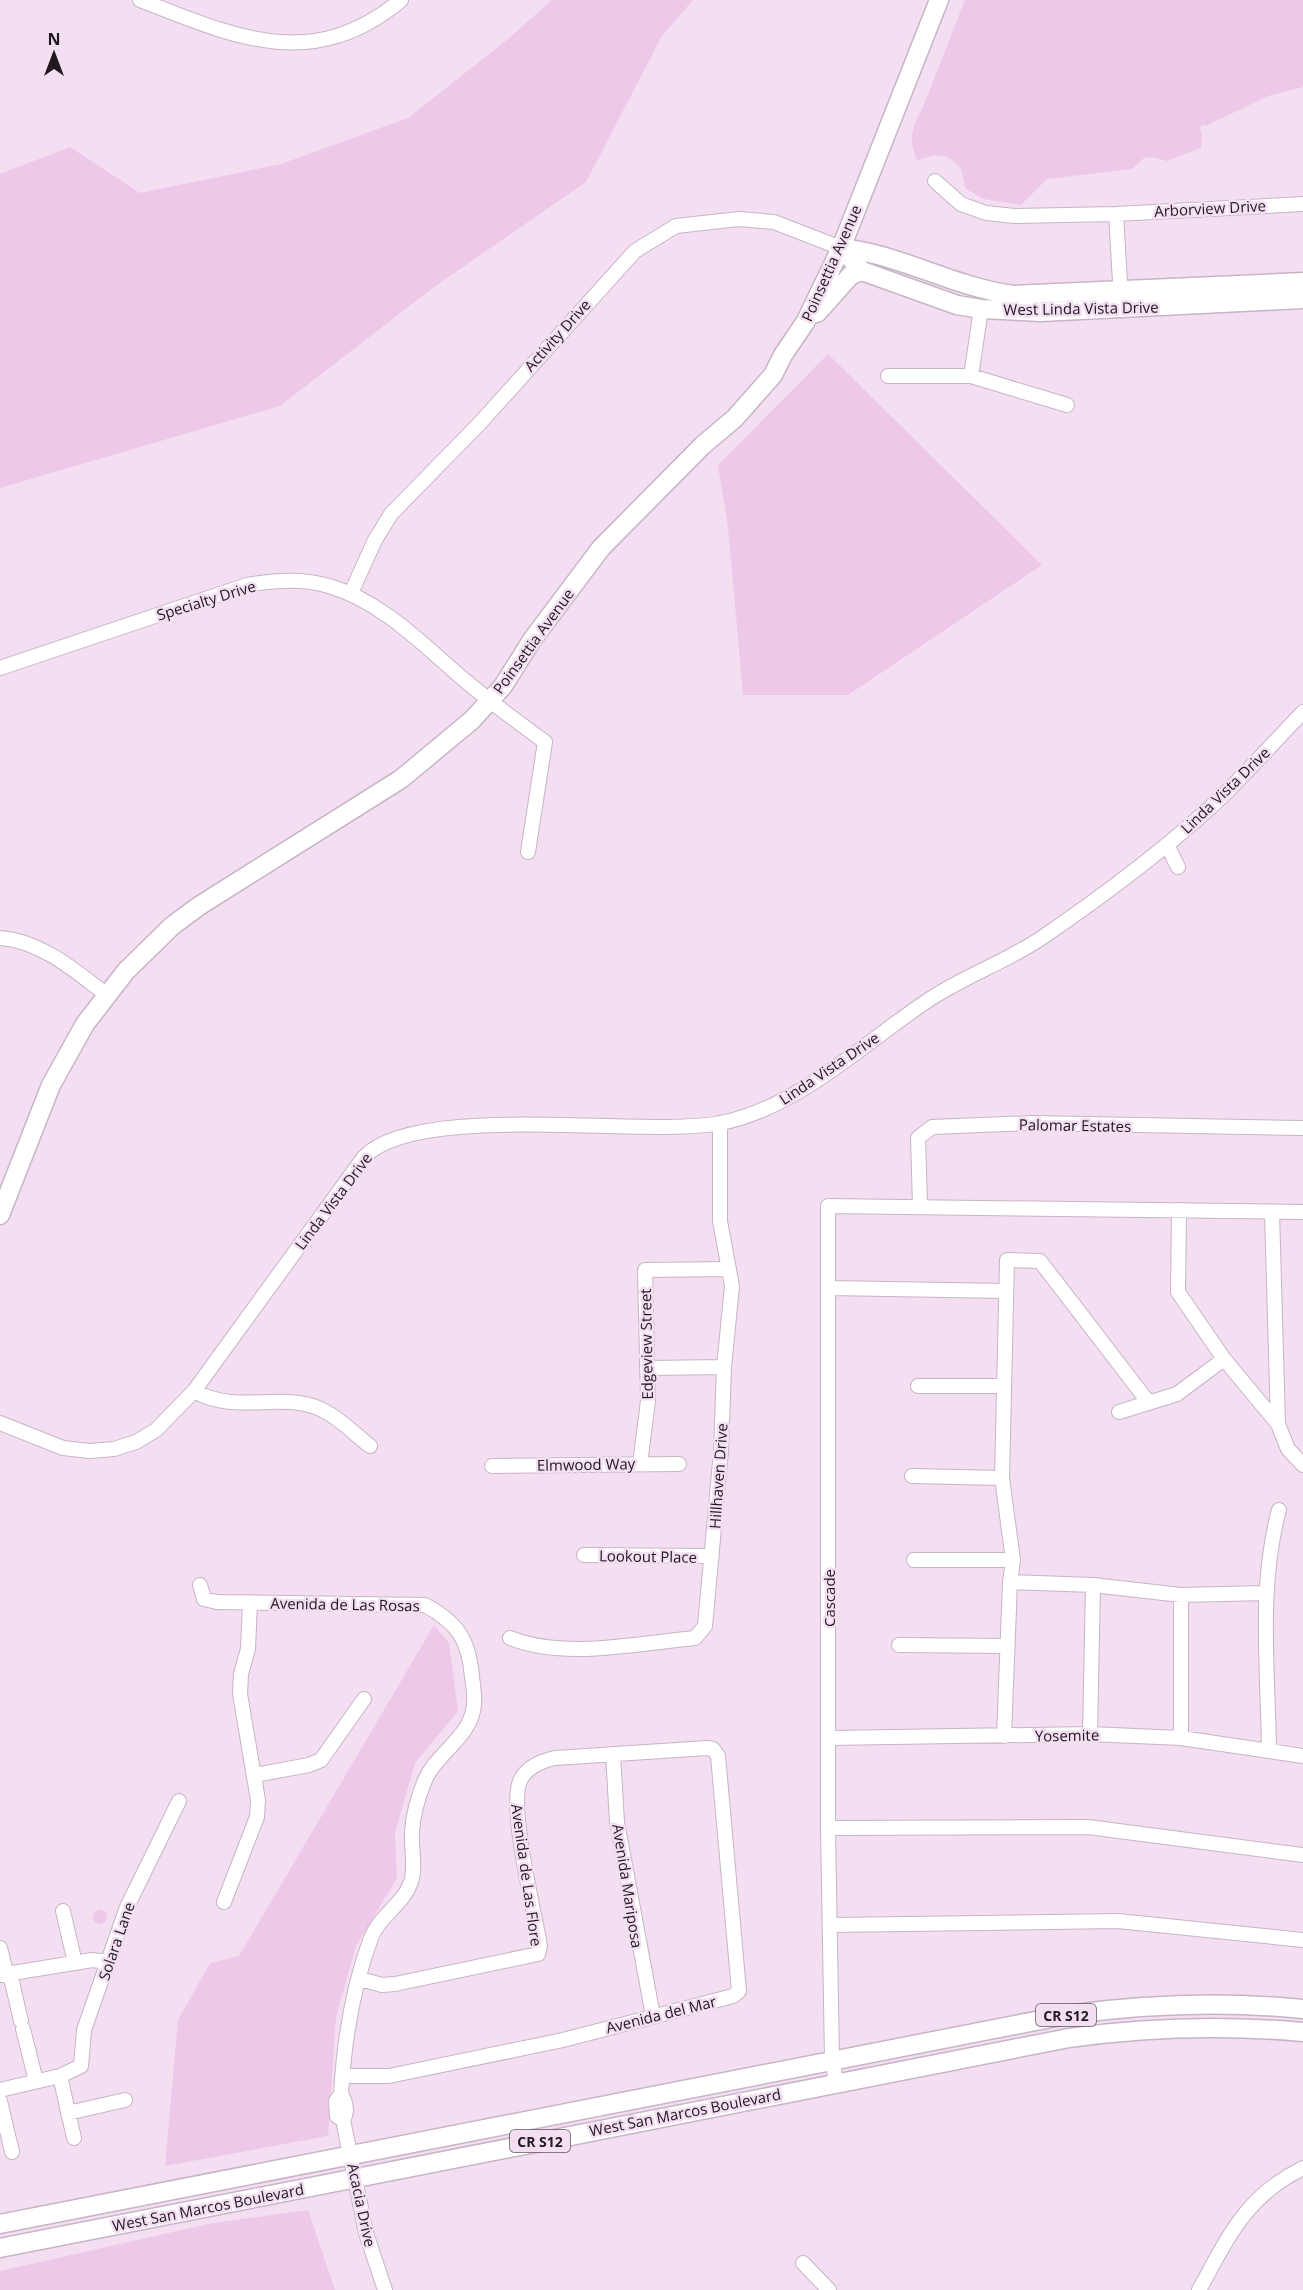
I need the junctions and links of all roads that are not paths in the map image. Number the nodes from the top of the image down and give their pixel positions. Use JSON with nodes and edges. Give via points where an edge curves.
{"nodes":[{"id":1,"x":140,"y":0,"type":"edge"},
{"id":2,"x":401,"y":0,"type":"edge"},
{"id":3,"x":939,"y":0,"type":"edge"},
{"id":4,"x":935,"y":181,"type":"dead end"},
{"id":5,"x":1303,"y":204,"type":"edge"},
{"id":6,"x":1116,"y":214,"type":"junction"},
{"id":7,"x":841,"y":248,"type":"junction"},
{"id":8,"x":862,"y":271,"type":"junction"},
{"id":9,"x":1303,"y":282,"type":"edge"},
{"id":10,"x":1122,"y":288,"type":"junction"},
{"id":11,"x":1303,"y":299,"type":"edge"},
{"id":12,"x":981,"y":309,"type":"junction"},
{"id":13,"x":1121,"y":309,"type":"junction"},
{"id":14,"x":806,"y":321,"type":"junction"},
{"id":15,"x":888,"y":376,"type":"dead end"},
{"id":16,"x":971,"y":376,"type":"junction"},
{"id":17,"x":1067,"y":405,"type":"dead end"},
{"id":18,"x":351,"y":593,"type":"junction"},
{"id":19,"x":0,"y":668,"type":"edge"},
{"id":20,"x":489,"y":701,"type":"junction"},
{"id":21,"x":1303,"y":712,"type":"edge"},
{"id":22,"x":1167,"y":845,"type":"junction"},
{"id":23,"x":528,"y":852,"type":"dead end"},
{"id":24,"x":1178,"y":867,"type":"dead end"},
{"id":25,"x":0,"y":938,"type":"edge"},
{"id":26,"x":107,"y":995,"type":"junction"},
{"id":27,"x":720,"y":1123,"type":"junction"},
{"id":28,"x":1303,"y":1128,"type":"edge"},
{"id":29,"x":921,"y":1205,"type":"junction"},
{"id":30,"x":1179,"y":1210,"type":"junction"},
{"id":31,"x":1272,"y":1212,"type":"junction"},
{"id":32,"x":1303,"y":1212,"type":"edge"},
{"id":33,"x":0,"y":1215,"type":"edge"},
{"id":34,"x":729,"y":1269,"type":"junction"},
{"id":35,"x":829,"y":1288,"type":"junction"},
{"id":36,"x":1006,"y":1291,"type":"junction"},
{"id":37,"x":1224,"y":1359,"type":"junction"},
{"id":38,"x":724,"y":1367,"type":"junction"},
{"id":39,"x":648,"y":1368,"type":"junction"},
{"id":40,"x":918,"y":1386,"type":"dead end"},
{"id":41,"x":1004,"y":1386,"type":"junction"},
{"id":42,"x":194,"y":1391,"type":"junction"},
{"id":43,"x":1149,"y":1403,"type":"junction"},
{"id":44,"x":1119,"y":1412,"type":"dead end"},
{"id":45,"x":0,"y":1423,"type":"edge"},
{"id":46,"x":1278,"y":1424,"type":"junction"},
{"id":47,"x":370,"y":1446,"type":"dead end"},
{"id":48,"x":640,"y":1464,"type":"junction"},
{"id":49,"x":679,"y":1464,"type":"dead end"},
{"id":50,"x":1303,"y":1465,"type":"edge"},
{"id":51,"x":492,"y":1466,"type":"dead end"},
{"id":52,"x":912,"y":1476,"type":"dead end"},
{"id":53,"x":1002,"y":1478,"type":"junction"},
{"id":54,"x":1279,"y":1510,"type":"dead end"},
{"id":55,"x":584,"y":1555,"type":"dead end"},
{"id":56,"x":712,"y":1557,"type":"junction"},
{"id":57,"x":914,"y":1560,"type":"dead end"},
{"id":58,"x":1013,"y":1560,"type":"junction"},
{"id":59,"x":1010,"y":1582,"type":"junction"},
{"id":60,"x":200,"y":1585,"type":"dead end"},
{"id":61,"x":1093,"y":1585,"type":"junction"},
{"id":62,"x":1266,"y":1593,"type":"junction"},
{"id":63,"x":1181,"y":1595,"type":"junction"},
{"id":64,"x":250,"y":1603,"type":"junction"},
{"id":65,"x":510,"y":1638,"type":"dead end"},
{"id":66,"x":898,"y":1645,"type":"dead end"},
{"id":67,"x":1008,"y":1646,"type":"junction"},
{"id":68,"x":364,"y":1699,"type":"dead end"},
{"id":69,"x":1090,"y":1734,"type":"junction"},
{"id":70,"x":1004,"y":1736,"type":"junction"},
{"id":71,"x":829,"y":1738,"type":"junction"},
{"id":72,"x":1181,"y":1738,"type":"junction"},
{"id":73,"x":713,"y":1749,"type":"joint"},
{"id":74,"x":1269,"y":1750,"type":"junction"},
{"id":75,"x":614,"y":1754,"type":"junction"},
{"id":76,"x":1303,"y":1756,"type":"edge"},
{"id":77,"x":255,"y":1775,"type":"junction"},
{"id":78,"x":179,"y":1801,"type":"dead end"},
{"id":79,"x":828,"y":1828,"type":"junction"},
{"id":80,"x":1303,"y":1855,"type":"edge"},
{"id":81,"x":224,"y":1902,"type":"dead end"},
{"id":82,"x":63,"y":1911,"type":"dead end"},
{"id":83,"x":831,"y":1926,"type":"junction"},
{"id":84,"x":1303,"y":1941,"type":"edge"},
{"id":85,"x":0,"y":1948,"type":"edge"},
{"id":86,"x":109,"y":1962,"type":"junction"},
{"id":87,"x":75,"y":1964,"type":"junction"},
{"id":88,"x":4,"y":1974,"type":"edge"},
{"id":89,"x":360,"y":1979,"type":"junction"},
{"id":90,"x":1303,"y":2009,"type":"edge"},
{"id":91,"x":653,"y":2016,"type":"junction"},
{"id":92,"x":1303,"y":2032,"type":"edge"},
{"id":93,"x":832,"y":2059,"type":"junction"},
{"id":94,"x":60,"y":2076,"type":"junction"},
{"id":95,"x":342,"y":2076,"type":"junction"},
{"id":96,"x":36,"y":2081,"type":"junction"},
{"id":97,"x":836,"y":2082,"type":"junction"},
{"id":98,"x":0,"y":2090,"type":"edge"},
{"id":99,"x":125,"y":2100,"type":"dead end"},
{"id":100,"x":0,"y":2101,"type":"edge"},
{"id":101,"x":68,"y":2113,"type":"junction"},
{"id":102,"x":74,"y":2138,"type":"dead end"},
{"id":103,"x":12,"y":2152,"type":"dead end"},
{"id":104,"x":352,"y":2155,"type":"junction"},
{"id":105,"x":1303,"y":2168,"type":"edge"},
{"id":106,"x":356,"y":2178,"type":"junction"},
{"id":107,"x":0,"y":2224,"type":"edge"},
{"id":108,"x":0,"y":2248,"type":"edge"},
{"id":109,"x":802,"y":2263,"type":"dead end"},
{"id":110,"x":385,"y":2290,"type":"edge"},
{"id":111,"x":829,"y":2290,"type":"edge"},
{"id":112,"x":1199,"y":2290,"type":"edge"}],
"edges":[{"from":1,"to":2,"type":"street","via":[[245,39],[295,43],[329,38],[360,26]]},
{"from":3,"to":7,"type":"main road","name":"Poinsettia Avenue"},
{"from":4,"to":6,"type":"street","name":"Arborview Drive","via":[[960,204],[986,213]]},
{"from":5,"to":6,"type":"street","name":"Arborview Drive"},
{"from":6,"to":10,"type":"street"},
{"from":7,"to":8,"type":"main road","name":"West Linda Vista Drive"},
{"from":7,"to":10,"type":"main road","name":"West Linda Vista Drive","via":[[870,251],[986,291],[1034,294]]},
{"from":7,"to":14,"type":"main road","name":"Poinsettia Avenue"},
{"from":7,"to":18,"type":"street","name":"Activity Drive","via":[[774,222],[745,219],[676,226],[641,247],[391,514]]},
{"from":8,"to":12,"type":"main road","name":"West Linda Vista Drive","via":[[957,305]]},
{"from":8,"to":14,"type":"main road","via":[[851,275]]},
{"from":9,"to":10,"type":"main road","name":"West Linda Vista Drive"},
{"from":10,"to":13,"type":"street"},
{"from":11,"to":13,"type":"main road","name":"West Linda Vista Drive"},
{"from":12,"to":13,"type":"main road","name":"West Linda Vista Drive"},
{"from":12,"to":16,"type":"street"},
{"from":14,"to":20,"type":"main road","name":"Poinsettia Avenue","via":[[774,375],[601,548]]},
{"from":15,"to":16,"type":"street"},
{"from":16,"to":17,"type":"street"},
{"from":18,"to":19,"type":"street","name":"Specialty Drive","via":[[300,581],[247,585]]},
{"from":18,"to":20,"type":"street","name":"Specialty Drive","via":[[387,615]]},
{"from":20,"to":23,"type":"street","name":"Specialty Drive","via":[[545,742]]},
{"from":20,"to":26,"type":"main road","name":"Poinsettia Avenue","via":[[401,779],[172,926]]},
{"from":21,"to":22,"type":"street","name":"Linda Vista Drive","via":[[1213,805]]},
{"from":22,"to":24,"type":"street"},
{"from":22,"to":27,"type":"street","name":"Linda Vista Drive","via":[[1037,941],[933,997],[792,1095],[772,1106]]},
{"from":25,"to":26,"type":"street","via":[[35,946]]},
{"from":26,"to":33,"type":"main road","name":"Poinsettia Avenue","via":[[85,1024],[51,1084]]},
{"from":27,"to":34,"type":"street","name":"Hillhaven Drive","via":[[720,1221]]},
{"from":27,"to":42,"type":"street","name":"Linda Vista Drive","via":[[477,1126],[422,1132],[384,1142],[363,1157]]},
{"from":28,"to":29,"type":"street","name":"Palomar Estates","via":[[1032,1123],[932,1127],[918,1138]]},
{"from":29,"to":30,"type":"street"},
{"from":29,"to":35,"type":"street","name":"Cascade","via":[[828,1206]]},
{"from":30,"to":31,"type":"street"},
{"from":30,"to":37,"type":"street","via":[[1178,1292]]},
{"from":31,"to":32,"type":"street"},
{"from":31,"to":46,"type":"street"},
{"from":34,"to":38,"type":"street","name":"Hillhaven Drive","via":[[732,1286]]},
{"from":34,"to":39,"type":"street","name":"Edgeview Street","via":[[645,1270]]},
{"from":35,"to":36,"type":"street"},
{"from":35,"to":71,"type":"street","name":"Cascade"},
{"from":36,"to":41,"type":"street"},
{"from":36,"to":43,"type":"street","via":[[1007,1260],[1040,1261]]},
{"from":37,"to":43,"type":"street","via":[[1177,1394]]},
{"from":37,"to":46,"type":"street"},
{"from":38,"to":39,"type":"street"},
{"from":38,"to":56,"type":"street","name":"Hillhaven Drive"},
{"from":39,"to":48,"type":"street","name":"Edgeview Street"},
{"from":40,"to":41,"type":"street"},
{"from":41,"to":53,"type":"street"},
{"from":42,"to":45,"type":"street","name":"Linda Vista Drive","via":[[156,1430],[114,1449],[63,1448]]},
{"from":42,"to":47,"type":"street","via":[[224,1403],[300,1403],[320,1409],[343,1422]]},
{"from":43,"to":44,"type":"street"},
{"from":46,"to":50,"type":"street","via":[[1288,1449]]},
{"from":48,"to":49,"type":"street","name":"Elmwood Way"},
{"from":48,"to":51,"type":"street","name":"Elmwood Way"},
{"from":52,"to":53,"type":"street"},
{"from":53,"to":58,"type":"street"},
{"from":54,"to":62,"type":"street","via":[[1270,1543]]},
{"from":55,"to":56,"type":"street","name":"Lookout Place"},
{"from":56,"to":65,"type":"street","name":"Hillhaven Drive","via":[[705,1626],[695,1638],[587,1648],[532,1647]]},
{"from":57,"to":58,"type":"street"},
{"from":58,"to":59,"type":"street"},
{"from":59,"to":61,"type":"street"},
{"from":59,"to":67,"type":"street"},
{"from":60,"to":64,"type":"street","name":"Avenida de Las Rosas","via":[[204,1599]]},
{"from":61,"to":63,"type":"street"},
{"from":61,"to":69,"type":"street"},
{"from":62,"to":63,"type":"street"},
{"from":62,"to":74,"type":"street"},
{"from":63,"to":72,"type":"street"},
{"from":64,"to":77,"type":"street","via":[[248,1649],[240,1674],[240,1694]]},
{"from":64,"to":89,"type":"street","name":"Avenida de Las Rosas","via":[[426,1605],[456,1627],[468,1649],[474,1704],[470,1722],[427,1776],[413,1818],[411,1882],[372,1936]]},
{"from":66,"to":67,"type":"street"},
{"from":67,"to":70,"type":"street"},
{"from":68,"to":77,"type":"street","via":[[321,1760]]},
{"from":69,"to":70,"type":"street","name":"Yosemite"},
{"from":69,"to":72,"type":"street","name":"Yosemite"},
{"from":70,"to":71,"type":"street","name":"Yosemite"},
{"from":71,"to":79,"type":"street","name":"Cascade"},
{"from":72,"to":74,"type":"street","name":"Yosemite"},
{"from":73,"to":75,"type":"street","name":"Avenida de Las Flore"},
{"from":73,"to":91,"type":"street","name":"Avenida del Mar","via":[[718,1756],[739,1992]]},
{"from":74,"to":76,"type":"street","name":"Yosemite"},
{"from":75,"to":89,"type":"street","name":"Avenida de Las Flore","via":[[541,1761],[521,1778],[515,1804],[540,1946],[538,1953],[395,1984]]},
{"from":75,"to":91,"type":"street","name":"Avenida Mariposa","via":[[617,1822]]},
{"from":77,"to":81,"type":"street","via":[[257,1817]]},
{"from":78,"to":86,"type":"street","name":"Solara Lane","via":[[127,1907]]},
{"from":79,"to":80,"type":"street","via":[[1088,1827]]},
{"from":79,"to":83,"type":"street","name":"Cascade"},
{"from":82,"to":87,"type":"street"},
{"from":83,"to":84,"type":"street","via":[[1118,1921]]},
{"from":83,"to":93,"type":"street","name":"Cascade"},
{"from":85,"to":88,"type":"street"},
{"from":86,"to":87,"type":"street"},
{"from":86,"to":94,"type":"street","name":"Solara Lane","via":[[84,2030],[81,2066]]},
{"from":87,"to":88,"type":"street"},
{"from":88,"to":96,"type":"street","via":[[12,1982]]},
{"from":89,"to":95,"type":"street","name":"Avenida de Las Rosas"},
{"from":90,"to":93,"type":"main road","name":"West San Marcos Boulevard","number":"CR S12","via":[[1193,2004],[1115,2008]]},
{"from":91,"to":95,"type":"street","name":"Avenida del Mar","via":[[563,2040],[389,2076]]},
{"from":92,"to":97,"type":"main road","name":"West San Marcos Boulevard","number":"CR S12","via":[[1193,2027],[1118,2031]]},
{"from":93,"to":97,"type":"street","name":"Cascade"},
{"from":93,"to":104,"type":"main road","name":"West San Marcos Boulevard","number":"CR S12"},
{"from":94,"to":96,"type":"street","name":"Solara Lane"},
{"from":94,"to":101,"type":"street"},
{"from":95,"to":104,"type":"street","name":"Avenida de Las Rosas","via":[[346,2115],[343,2120]]},
{"from":96,"to":98,"type":"street","name":"Solara Lane"},
{"from":97,"to":106,"type":"main road","name":"West San Marcos Boulevard","number":"CR S12"},
{"from":99,"to":101,"type":"street"},
{"from":100,"to":103,"type":"street"},
{"from":101,"to":102,"type":"street"},
{"from":104,"to":106,"type":"street","name":"Acacia Drive"},
{"from":104,"to":107,"type":"main road","name":"West San Marcos Boulevard","number":"CR S12"},
{"from":105,"to":112,"type":"street","via":[[1259,2196],[1238,2220]]},
{"from":106,"to":108,"type":"main road","name":"West San Marcos Boulevard","number":"CR S12"},
{"from":106,"to":110,"type":"street","name":"Acacia Drive","via":[[366,2233]]},
{"from":109,"to":111,"type":"street"}]}
